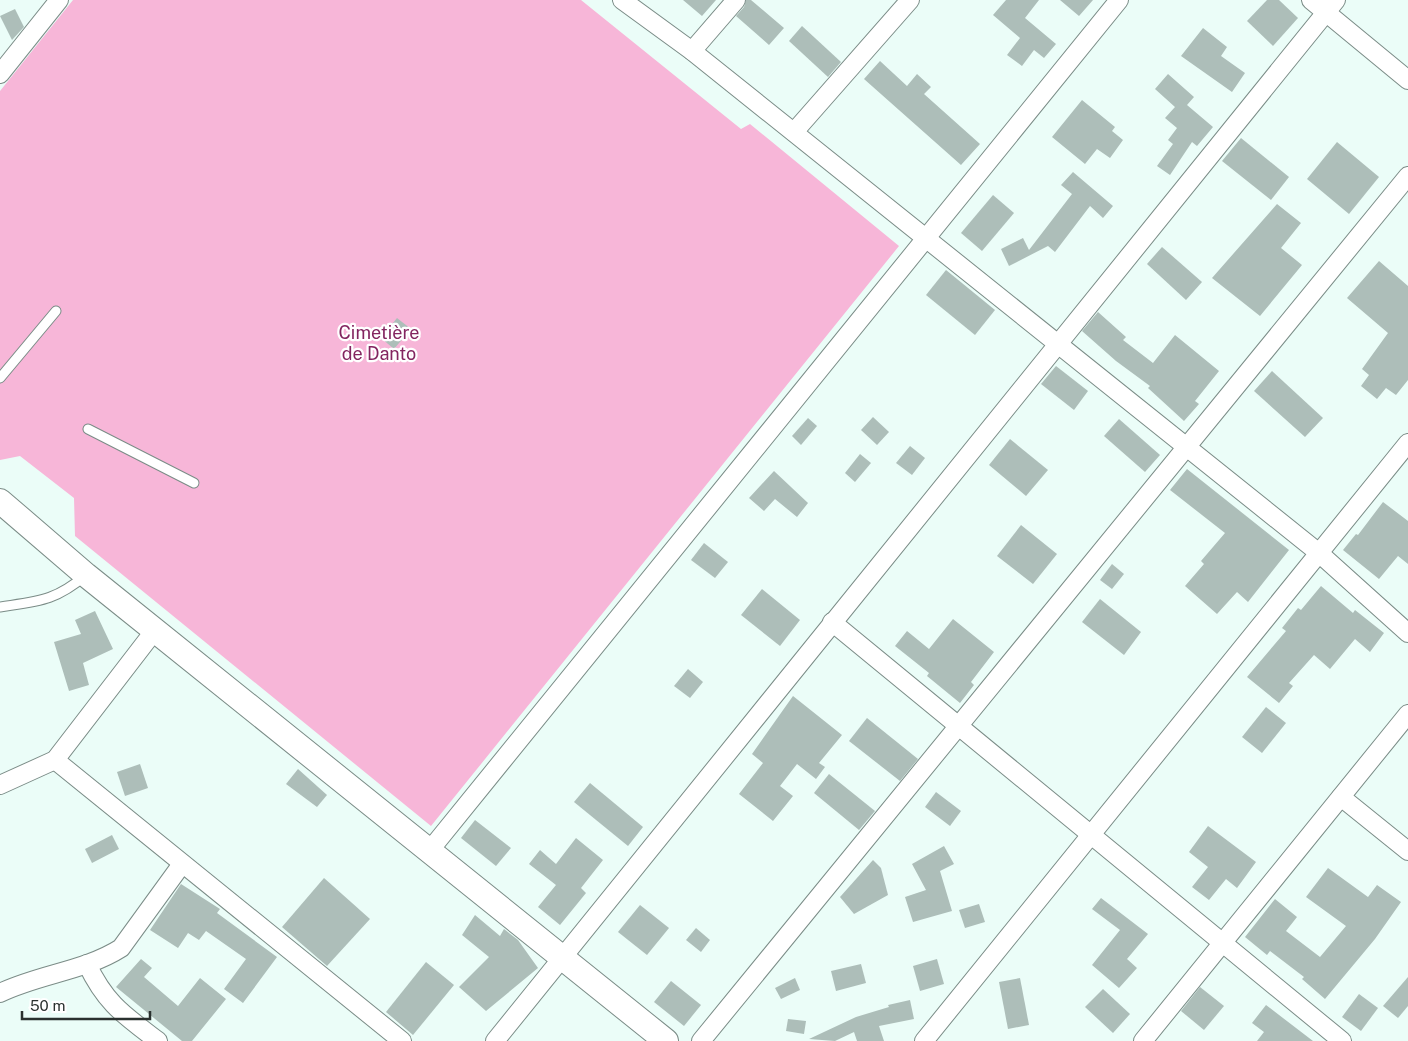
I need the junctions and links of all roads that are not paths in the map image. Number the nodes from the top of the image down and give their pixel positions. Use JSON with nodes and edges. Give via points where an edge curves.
{"nodes":[{"id":1,"x":59,"y":0,"type":"edge"},
{"id":2,"x":622,"y":0,"type":"edge"},
{"id":3,"x":736,"y":0,"type":"edge"},
{"id":4,"x":910,"y":0,"type":"edge"},
{"id":5,"x":1119,"y":0,"type":"edge"},
{"id":6,"x":1310,"y":0,"type":"edge"},
{"id":7,"x":1331,"y":6,"type":"edge"},
{"id":8,"x":692,"y":51,"type":"junction"},
{"id":9,"x":0,"y":74,"type":"edge"},
{"id":10,"x":1408,"y":80,"type":"edge"},
{"id":11,"x":794,"y":132,"type":"junction"},
{"id":12,"x":1408,"y":176,"type":"edge"},
{"id":13,"x":925,"y":238,"type":"junction"},
{"id":14,"x":56,"y":311,"type":"dead end"},
{"id":15,"x":1057,"y":344,"type":"junction"},
{"id":16,"x":0,"y":378,"type":"edge"},
{"id":17,"x":88,"y":429,"type":"dead end"},
{"id":18,"x":1408,"y":443,"type":"edge"},
{"id":19,"x":1186,"y":448,"type":"junction"},
{"id":20,"x":194,"y":483,"type":"dead end"},
{"id":21,"x":0,"y":501,"type":"edge"},
{"id":22,"x":1319,"y":553,"type":"junction"},
{"id":23,"x":86,"y":575,"type":"junction"},
{"id":24,"x":0,"y":607,"type":"edge"},
{"id":25,"x":832,"y":622,"type":"junction"},
{"id":26,"x":156,"y":630,"type":"junction"},
{"id":27,"x":1408,"y":633,"type":"edge"},
{"id":28,"x":1408,"y":714,"type":"edge"},
{"id":29,"x":958,"y":726,"type":"junction"},
{"id":30,"x":55,"y":760,"type":"junction"},
{"id":31,"x":0,"y":785,"type":"edge"},
{"id":32,"x":1341,"y":797,"type":"junction"},
{"id":33,"x":1091,"y":834,"type":"junction"},
{"id":34,"x":430,"y":850,"type":"junction"},
{"id":35,"x":1408,"y":852,"type":"edge"},
{"id":36,"x":182,"y":864,"type":"junction"},
{"id":37,"x":1223,"y":943,"type":"junction"},
{"id":38,"x":562,"y":956,"type":"junction"},
{"id":39,"x":87,"y":964,"type":"junction"},
{"id":40,"x":0,"y":993,"type":"edge"},
{"id":41,"x":158,"y":1041,"type":"edge"},
{"id":42,"x":402,"y":1041,"type":"edge"},
{"id":43,"x":495,"y":1041,"type":"edge"},
{"id":44,"x":666,"y":1041,"type":"edge"},
{"id":45,"x":701,"y":1041,"type":"edge"},
{"id":46,"x":924,"y":1041,"type":"edge"},
{"id":47,"x":1144,"y":1041,"type":"edge"},
{"id":48,"x":1342,"y":1041,"type":"edge"}],
"edges":[{"from":1,"to":9,"type":"street"},
{"from":2,"to":8,"type":"street"},
{"from":3,"to":8,"type":"street"},
{"from":4,"to":11,"type":"street"},
{"from":5,"to":13,"type":"street"},
{"from":6,"to":7,"type":"street"},
{"from":7,"to":10,"type":"street"},
{"from":7,"to":15,"type":"street"},
{"from":8,"to":11,"type":"street"},
{"from":11,"to":13,"type":"street"},
{"from":12,"to":19,"type":"street"},
{"from":13,"to":15,"type":"street"},
{"from":13,"to":34,"type":"street"},
{"from":14,"to":16,"type":"lane"},
{"from":15,"to":19,"type":"street"},
{"from":15,"to":25,"type":"street"},
{"from":17,"to":20,"type":"lane"},
{"from":18,"to":22,"type":"street"},
{"from":19,"to":22,"type":"street"},
{"from":19,"to":29,"type":"street"},
{"from":21,"to":23,"type":"street"},
{"from":22,"to":27,"type":"street"},
{"from":22,"to":33,"type":"street"},
{"from":23,"to":24,"type":"lane","via":[[66,591],[46,599]]},
{"from":23,"to":26,"type":"street"},
{"from":25,"to":29,"type":"street"},
{"from":25,"to":38,"type":"street"},
{"from":26,"to":30,"type":"street"},
{"from":26,"to":34,"type":"street"},
{"from":28,"to":32,"type":"street"},
{"from":29,"to":33,"type":"street"},
{"from":29,"to":45,"type":"street"},
{"from":30,"to":31,"type":"street"},
{"from":30,"to":36,"type":"street"},
{"from":32,"to":35,"type":"street"},
{"from":32,"to":37,"type":"street"},
{"from":33,"to":37,"type":"street"},
{"from":33,"to":46,"type":"street"},
{"from":34,"to":38,"type":"street"},
{"from":36,"to":39,"type":"street","via":[[121,948]]},
{"from":36,"to":42,"type":"street"},
{"from":37,"to":47,"type":"street"},
{"from":37,"to":48,"type":"street"},
{"from":38,"to":43,"type":"street"},
{"from":38,"to":44,"type":"street"},
{"from":39,"to":40,"type":"street","via":[[48,974]]},
{"from":39,"to":41,"type":"street","via":[[99,988],[113,1005]]}]}
